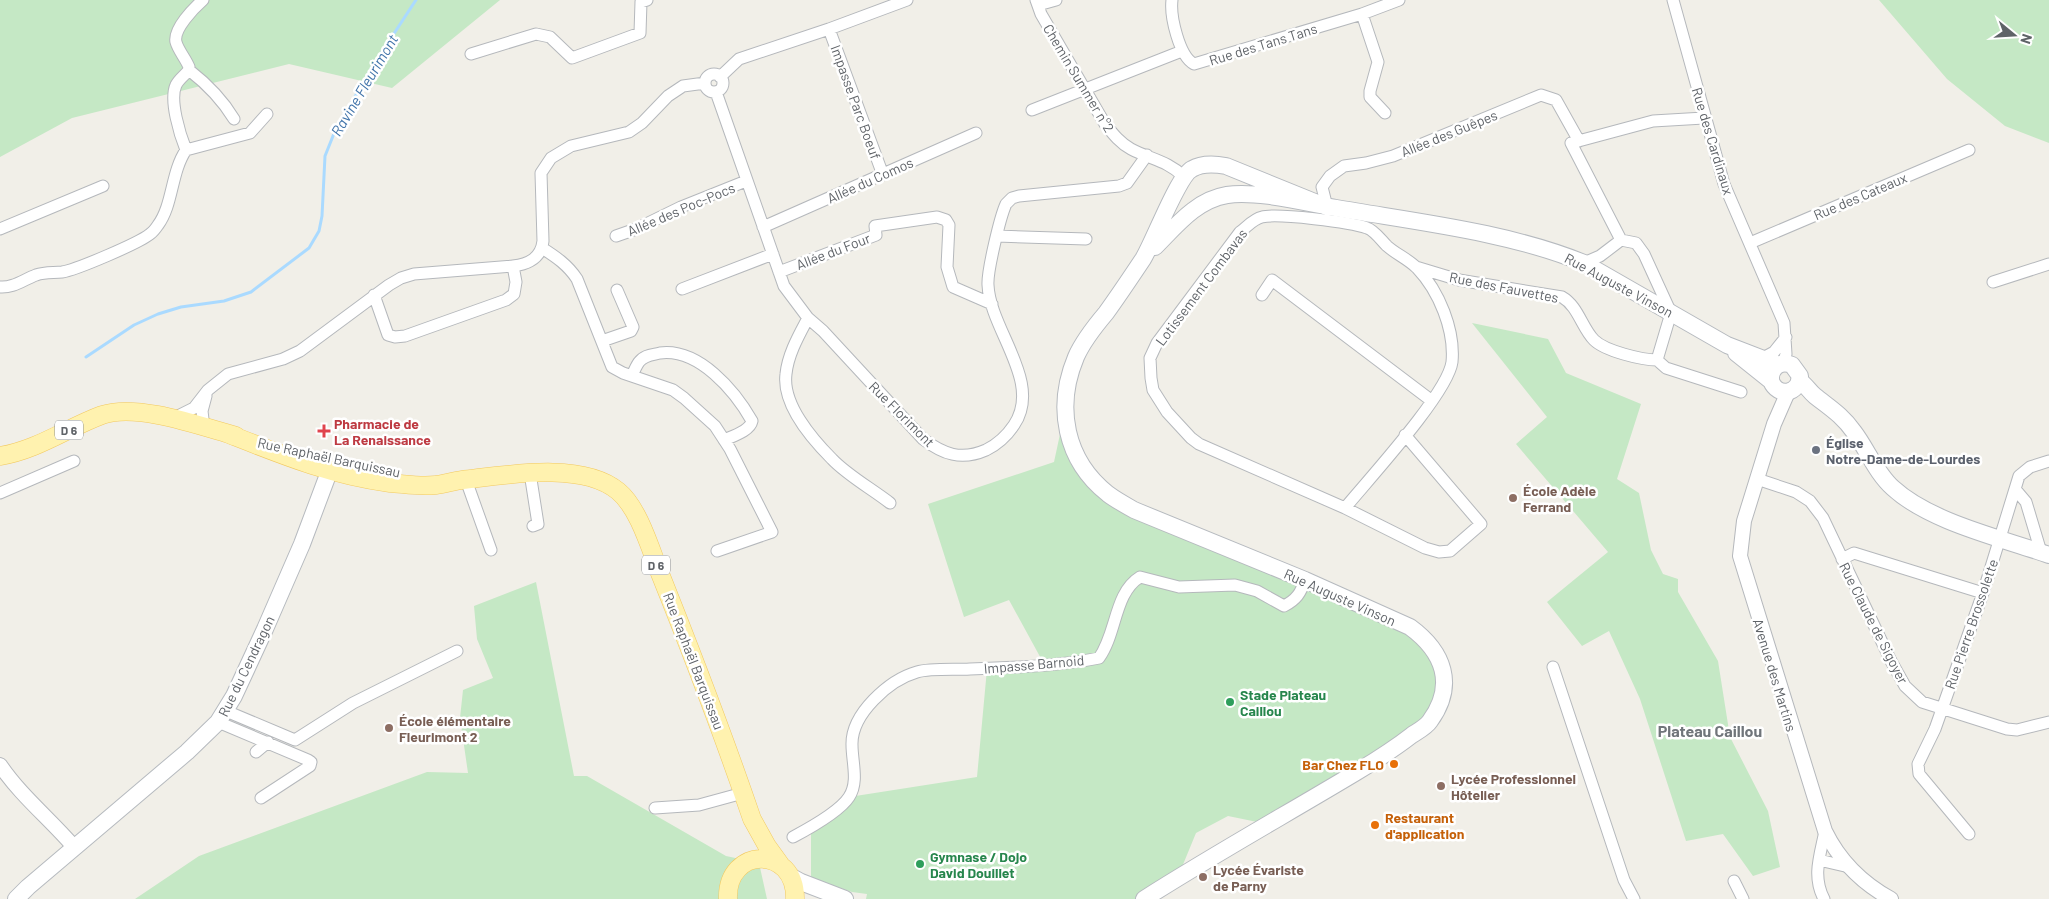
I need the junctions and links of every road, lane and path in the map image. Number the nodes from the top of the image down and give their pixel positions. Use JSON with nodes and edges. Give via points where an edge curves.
{"nodes":[{"id":1,"x":203,"y":0,"type":"edge"},
{"id":2,"x":647,"y":0,"type":"edge"},
{"id":3,"x":907,"y":0,"type":"edge"},
{"id":4,"x":1056,"y":0,"type":"edge"},
{"id":5,"x":1172,"y":0,"type":"edge"},
{"id":6,"x":1399,"y":0,"type":"edge"},
{"id":7,"x":1673,"y":0,"type":"edge"},
{"id":8,"x":1037,"y":2,"type":"edge"},
{"id":9,"x":1362,"y":14,"type":"junction"},
{"id":10,"x":829,"y":29,"type":"junction"},
{"id":11,"x":1182,"y":51,"type":"junction"},
{"id":12,"x":470,"y":54,"type":"dead end"},
{"id":13,"x":189,"y":70,"type":"junction"},
{"id":14,"x":720,"y":77,"type":"junction"},
{"id":15,"x":705,"y":83,"type":"junction"},
{"id":16,"x":1083,"y":88,"type":"junction"},
{"id":17,"x":716,"y":92,"type":"junction"},
{"id":18,"x":1032,"y":110,"type":"dead end"},
{"id":19,"x":1384,"y":113,"type":"dead end"},
{"id":20,"x":267,"y":114,"type":"dead end"},
{"id":21,"x":1704,"y":118,"type":"junction"},
{"id":22,"x":234,"y":119,"type":"dead end"},
{"id":23,"x":976,"y":133,"type":"dead end"},
{"id":24,"x":1579,"y":141,"type":"junction"},
{"id":25,"x":186,"y":150,"type":"junction"},
{"id":26,"x":1969,"y":150,"type":"dead end"},
{"id":27,"x":1148,"y":155,"type":"junction"},
{"id":28,"x":1246,"y":173,"type":"junction"},
{"id":29,"x":883,"y":175,"type":"junction"},
{"id":30,"x":1181,"y":180,"type":"junction"},
{"id":31,"x":746,"y":181,"type":"junction"},
{"id":32,"x":103,"y":186,"type":"dead end"},
{"id":33,"x":1226,"y":195,"type":"junction"},
{"id":34,"x":1196,"y":207,"type":"junction"},
{"id":35,"x":1332,"y":207,"type":"junction"},
{"id":36,"x":1374,"y":222,"type":"junction"},
{"id":37,"x":1348,"y":224,"type":"junction"},
{"id":38,"x":763,"y":227,"type":"junction"},
{"id":39,"x":0,"y":229,"type":"edge"},
{"id":40,"x":616,"y":236,"type":"dead end"},
{"id":41,"x":997,"y":236,"type":"junction"},
{"id":42,"x":1086,"y":238,"type":"dead end"},
{"id":43,"x":1621,"y":240,"type":"junction"},
{"id":44,"x":1750,"y":242,"type":"junction"},
{"id":45,"x":542,"y":248,"type":"junction"},
{"id":46,"x":773,"y":254,"type":"junction"},
{"id":47,"x":1143,"y":259,"type":"junction"},
{"id":48,"x":1584,"y":263,"type":"junction"},
{"id":49,"x":2049,"y":264,"type":"edge"},
{"id":50,"x":513,"y":266,"type":"junction"},
{"id":51,"x":1416,"y":267,"type":"junction"},
{"id":52,"x":779,"y":272,"type":"junction"},
{"id":53,"x":1993,"y":282,"type":"dead end"},
{"id":54,"x":0,"y":287,"type":"edge"},
{"id":55,"x":682,"y":289,"type":"dead end"},
{"id":56,"x":617,"y":290,"type":"dead end"},
{"id":57,"x":374,"y":295,"type":"junction"},
{"id":58,"x":1262,"y":295,"type":"dead end"},
{"id":59,"x":992,"y":304,"type":"junction"},
{"id":60,"x":1671,"y":313,"type":"junction"},
{"id":61,"x":808,"y":318,"type":"junction"},
{"id":62,"x":1786,"y":335,"type":"junction"},
{"id":63,"x":602,"y":341,"type":"junction"},
{"id":64,"x":1727,"y":345,"type":"junction"},
{"id":65,"x":1761,"y":359,"type":"junction"},
{"id":66,"x":1657,"y":360,"type":"junction"},
{"id":67,"x":632,"y":376,"type":"junction"},
{"id":68,"x":1786,"y":379,"type":"junction"},
{"id":69,"x":208,"y":390,"type":"junction"},
{"id":70,"x":1741,"y":392,"type":"dead end"},
{"id":71,"x":1432,"y":401,"type":"junction"},
{"id":72,"x":172,"y":418,"type":"junction"},
{"id":73,"x":204,"y":428,"type":"junction"},
{"id":74,"x":226,"y":433,"type":"junction"},
{"id":75,"x":1405,"y":435,"type":"junction"},
{"id":76,"x":724,"y":440,"type":"junction"},
{"id":77,"x":0,"y":456,"type":"edge"},
{"id":78,"x":74,"y":461,"type":"dead end"},
{"id":79,"x":2049,"y":461,"type":"edge"},
{"id":80,"x":329,"y":472,"type":"junction"},
{"id":81,"x":530,"y":473,"type":"junction"},
{"id":82,"x":1757,"y":479,"type":"junction"},
{"id":83,"x":464,"y":480,"type":"junction"},
{"id":84,"x":2015,"y":489,"type":"junction"},
{"id":85,"x":0,"y":493,"type":"edge"},
{"id":86,"x":890,"y":503,"type":"dead end"},
{"id":87,"x":1346,"y":508,"type":"junction"},
{"id":88,"x":533,"y":526,"type":"dead end"},
{"id":89,"x":2000,"y":538,"type":"junction"},
{"id":90,"x":491,"y":550,"type":"dead end"},
{"id":91,"x":717,"y":551,"type":"dead end"},
{"id":92,"x":2045,"y":554,"type":"edge"},
{"id":93,"x":1842,"y":559,"type":"junction"},
{"id":94,"x":1305,"y":580,"type":"junction"},
{"id":95,"x":1983,"y":592,"type":"junction"},
{"id":96,"x":457,"y":651,"type":"dead end"},
{"id":97,"x":1553,"y":667,"type":"dead end"},
{"id":98,"x":1942,"y":709,"type":"junction"},
{"id":99,"x":222,"y":716,"type":"junction"},
{"id":100,"x":2049,"y":722,"type":"edge"},
{"id":101,"x":268,"y":742,"type":"junction"},
{"id":102,"x":256,"y":752,"type":"dead end"},
{"id":103,"x":0,"y":765,"type":"edge"},
{"id":104,"x":743,"y":793,"type":"junction"},
{"id":105,"x":261,"y":798,"type":"dead end"},
{"id":106,"x":654,"y":808,"type":"dead end"},
{"id":107,"x":752,"y":819,"type":"junction"},
{"id":108,"x":1825,"y":831,"type":"junction"},
{"id":109,"x":1969,"y":834,"type":"dead end"},
{"id":110,"x":793,"y":837,"type":"dead end"},
{"id":111,"x":74,"y":847,"type":"junction"},
{"id":112,"x":1819,"y":860,"type":"junction"},
{"id":113,"x":743,"y":864,"type":"junction"},
{"id":114,"x":1849,"y":868,"type":"junction"},
{"id":115,"x":786,"y":870,"type":"junction"},
{"id":116,"x":1734,"y":881,"type":"dead end"},
{"id":117,"x":16,"y":899,"type":"edge"},
{"id":118,"x":728,"y":899,"type":"edge"},
{"id":119,"x":795,"y":899,"type":"edge"},
{"id":120,"x":846,"y":899,"type":"edge"},
{"id":121,"x":1144,"y":899,"type":"edge"},
{"id":122,"x":1634,"y":899,"type":"edge"},
{"id":123,"x":1743,"y":899,"type":"edge"},
{"id":124,"x":1824,"y":899,"type":"edge"},
{"id":125,"x":1891,"y":899,"type":"edge"}],
"edges":[{"from":1,"to":13,"type":"street","via":[[192,9],[176,37],[176,44],[187,60]]},
{"from":2,"to":12,"type":"street","via":[[641,2],[640,33],[572,58],[550,37],[536,34]]},
{"from":3,"to":10,"type":"street"},
{"from":4,"to":8,"type":"street"},
{"from":5,"to":11,"type":"street","via":[[1172,19]]},
{"from":6,"to":9,"type":"street","name":"Rue des Tans Tans"},
{"from":7,"to":21,"type":"street","name":"Rue des Cardinaux"},
{"from":8,"to":16,"type":"street","name":"Chemin Summer n°2"},
{"from":9,"to":11,"type":"street","name":"Rue des Tans Tans","via":[[1200,63],[1188,61]]},
{"from":9,"to":19,"type":"street","via":[[1378,62],[1370,97]]},
{"from":10,"to":14,"type":"street","via":[[739,59]]},
{"from":10,"to":29,"type":"street","name":"Impasse Parc Boeuf"},
{"from":11,"to":16,"type":"street"},
{"from":13,"to":22,"type":"street","via":[[212,90]]},
{"from":13,"to":25,"type":"street","via":[[175,87],[175,110]]},
{"from":14,"to":15,"type":"street","via":[[710,75]]},
{"from":14,"to":17,"type":"street","via":[[722,86]]},
{"from":15,"to":17,"type":"street","via":[[711,92]]},
{"from":15,"to":45,"type":"street","via":[[683,86],[629,132],[571,146],[551,158],[540,173]]},
{"from":16,"to":18,"type":"street"},
{"from":16,"to":27,"type":"street","name":"Chemin Summer n°2","via":[[1118,140]]},
{"from":17,"to":31,"type":"street","name":"Rue Florimont"},
{"from":20,"to":25,"type":"street","via":[[250,133]]},
{"from":21,"to":24,"type":"street","via":[[1653,121]]},
{"from":21,"to":44,"type":"street","name":"Rue des Cardinaux","via":[[1724,184]]},
{"from":23,"to":29,"type":"street","name":"Allée du Comos"},
{"from":24,"to":35,"type":"street","name":"Allée des Guêpes","via":[[1556,100],[1541,95],[1393,156],[1344,166],[1322,187]]},
{"from":24,"to":43,"type":"street","name":"Allée des Guêpes","via":[[1572,143]]},
{"from":25,"to":54,"type":"street","via":[[170,190],[168,205],[150,234],[100,259],[62,272],[36,276],[8,288]]},
{"from":26,"to":44,"type":"street","name":"Rue des Cateaux"},
{"from":27,"to":30,"type":"street","name":"Chemin Summer n°2","via":[[1166,162]]},
{"from":27,"to":41,"type":"street","name":"Rue Florimont","via":[[1127,183],[1119,186],[1012,198],[1003,210]]},
{"from":28,"to":30,"type":"main road","name":"Rue Auguste Vinson","via":[[1209,164],[1193,168]]},
{"from":28,"to":33,"type":"main road","via":[[1240,188]]},
{"from":28,"to":35,"type":"main road","name":"Rue Auguste Vinson"},
{"from":29,"to":38,"type":"street","name":"Allée du Comos"},
{"from":30,"to":34,"type":"main road","via":[[1182,195]]},
{"from":30,"to":47,"type":"main road","name":"Rue Auguste Vinson"},
{"from":31,"to":38,"type":"street","name":"Rue Florimont"},
{"from":31,"to":40,"type":"street","name":"Allée des Poc-Pocs"},
{"from":32,"to":39,"type":"street"},
{"from":33,"to":34,"type":"main road","name":"Rue Auguste Vinson"},
{"from":33,"to":35,"type":"main road","name":"Rue Auguste Vinson","via":[[1253,195]]},
{"from":34,"to":47,"type":"main road","name":"Rue Auguste Vinson"},
{"from":35,"to":36,"type":"main road","name":"Rue Auguste Vinson"},
{"from":35,"to":37,"type":"street"},
{"from":36,"to":37,"type":"street","name":"Lotissement Combavas"},
{"from":36,"to":48,"type":"main road","name":"Rue Auguste Vinson","via":[[1527,244]]},
{"from":36,"to":51,"type":"street","via":[[1388,246]]},
{"from":37,"to":87,"type":"street","name":"Lotissement Combavas","via":[[1281,217],[1262,217],[1252,222],[1240,232],[1150,358],[1153,390],[1167,412],[1191,438]]},
{"from":38,"to":46,"type":"street","name":"Rue Florimont"},
{"from":41,"to":42,"type":"street"},
{"from":41,"to":59,"type":"street","name":"Rue Florimont","via":[[987,284]]},
{"from":43,"to":48,"type":"street","via":[[1600,256]]},
{"from":43,"to":60,"type":"street","via":[[1636,243],[1644,254]]},
{"from":44,"to":62,"type":"street","name":"Rue des Cardinaux"},
{"from":45,"to":50,"type":"street","via":[[534,259]]},
{"from":45,"to":63,"type":"street","via":[[562,261],[574,274]]},
{"from":46,"to":52,"type":"street","name":"Rue Florimont"},
{"from":46,"to":55,"type":"street"},
{"from":47,"to":94,"type":"main road","name":"Rue Auguste Vinson","via":[[1076,356],[1068,382],[1065,411],[1066,430],[1072,447],[1094,481],[1109,495],[1134,510]]},
{"from":48,"to":60,"type":"main road","name":"Rue Auguste Vinson"},
{"from":49,"to":53,"type":"street"},
{"from":50,"to":57,"type":"street","via":[[414,274],[395,281]]},
{"from":50,"to":57,"type":"street","via":[[514,294],[506,300],[405,336],[388,335]]},
{"from":51,"to":66,"type":"street","name":"Rue des Fauvettes","via":[[1459,280],[1562,297],[1570,302],[1594,340],[1602,346],[1644,360]]},
{"from":51,"to":71,"type":"street","via":[[1427,280],[1445,314],[1451,334],[1452,363],[1448,376]]},
{"from":52,"to":59,"type":"street","name":"Allée du Four","via":[[876,236],[875,226],[937,217],[949,225],[947,267],[953,287]]},
{"from":52,"to":61,"type":"street","name":"Rue Florimont","via":[[784,286]]},
{"from":56,"to":63,"type":"street","via":[[633,327],[631,331]]},
{"from":57,"to":69,"type":"street","via":[[300,351],[228,374]]},
{"from":58,"to":71,"type":"street","via":[[1272,280]]},
{"from":59,"to":61,"type":"street","name":"Rue Florimont","via":[[1022,385],[1024,402],[1019,418],[997,445],[966,455],[950,455],[922,439]]},
{"from":60,"to":64,"type":"main road","name":"Rue Auguste Vinson"},
{"from":60,"to":66,"type":"street"},
{"from":61,"to":86,"type":"street","via":[[785,376],[791,403],[798,418],[832,460]]},
{"from":62,"to":65,"type":"street","via":[[1774,352]]},
{"from":62,"to":68,"type":"street","name":"Rue des Cardinaux"},
{"from":63,"to":67,"type":"street","via":[[612,367]]},
{"from":64,"to":65,"type":"main road"},
{"from":64,"to":68,"type":"main road"},
{"from":65,"to":68,"type":"main road"},
{"from":66,"to":70,"type":"street","name":"Rue des Fauvettes","via":[[1666,368]]},
{"from":67,"to":76,"type":"street","via":[[673,390],[715,426]]},
{"from":67,"to":76,"type":"street","via":[[640,361],[648,355],[667,352],[683,355],[705,368],[732,392],[752,421],[751,426]]},
{"from":68,"to":82,"type":"street","name":"Avenue des Martins"},
{"from":68,"to":89,"type":"main road","via":[[1836,410],[1888,483],[1910,502],[1942,518]]},
{"from":69,"to":72,"type":"street","via":[[194,408]]},
{"from":69,"to":73,"type":"street","via":[[202,411]]},
{"from":71,"to":75,"type":"street"},
{"from":72,"to":73,"type":"main road","name":"Rue Raphaël Barquissau","number":"D 6"},
{"from":72,"to":77,"type":"main road","name":"Rue Raphaël Barquissau","number":"D 6","via":[[141,412],[117,412],[38,446]]},
{"from":73,"to":74,"type":"main road","name":"Rue Raphaël Barquissau","number":"D 6"},
{"from":74,"to":80,"type":"main road","name":"Rue Raphaël Barquissau","number":"D 6"},
{"from":74,"to":83,"type":"main road","name":"Rue Raphaël Barquissau","number":"D 6","via":[[338,462]]},
{"from":75,"to":87,"type":"street"},
{"from":75,"to":87,"type":"street","name":"Lotissement Combavas","via":[[1481,524],[1450,551],[1439,552]]},
{"from":76,"to":91,"type":"street","via":[[772,532]]},
{"from":78,"to":85,"type":"street"},
{"from":79,"to":84,"type":"street","name":"Rue Pierre Brossolette","via":[[2024,470]]},
{"from":80,"to":83,"type":"main road","via":[[337,467],[412,480]]},
{"from":80,"to":99,"type":"main road","name":"Rue du Cendragon","via":[[265,629]]},
{"from":81,"to":83,"type":"main road","name":"Rue Raphaël Barquissau","number":"D 6"},
{"from":81,"to":88,"type":"street","via":[[538,524]]},
{"from":81,"to":104,"type":"main road","name":"Rue Raphaël Barquissau","number":"D 6","via":[[589,476],[614,488],[630,504],[686,638]]},
{"from":82,"to":93,"type":"street","name":"Rue Claude de Sigoyer","via":[[1796,492],[1810,501],[1824,518]]},
{"from":82,"to":108,"type":"street","name":"Avenue des Martins","via":[[1740,539],[1740,556]]},
{"from":83,"to":90,"type":"street"},
{"from":84,"to":89,"type":"street","name":"Rue Pierre Brossolette"},
{"from":84,"to":92,"type":"street","via":[[2026,502]]},
{"from":89,"to":92,"type":"main road"},
{"from":89,"to":95,"type":"street","name":"Rue Pierre Brossolette"},
{"from":93,"to":95,"type":"street","via":[[1854,553]]},
{"from":93,"to":98,"type":"street","name":"Rue Claude de Sigoyer","via":[[1905,686],[1922,702]]},
{"from":94,"to":110,"type":"street","name":"Impasse Barnoid","via":[[1294,601],[1284,606],[1257,591],[1235,585],[1179,587],[1140,577],[1131,583],[1124,595],[1111,638],[1099,658],[918,672],[900,679],[886,687],[859,719],[852,743],[854,784],[849,797]]},
{"from":94,"to":121,"type":"main road","name":"Rue Auguste Vinson","via":[[1410,627],[1425,638],[1443,669],[1444,690],[1438,708],[1428,723],[1394,749]]},
{"from":95,"to":98,"type":"street","name":"Rue Pierre Brossolette"},
{"from":96,"to":99,"type":"street","via":[[353,703],[295,740]]},
{"from":97,"to":122,"type":"street","via":[[1624,880]]},
{"from":98,"to":100,"type":"street","name":"Rue Claude de Sigoyer","via":[[2007,729],[2017,730]]},
{"from":98,"to":109,"type":"street","name":"Rue Pierre Brossolette","via":[[1918,764],[1919,774]]},
{"from":99,"to":101,"type":"street"},
{"from":99,"to":111,"type":"main road","name":"Rue du Cendragon","via":[[187,752]]},
{"from":101,"to":102,"type":"street"},
{"from":101,"to":105,"type":"street","via":[[311,762],[310,766]]},
{"from":103,"to":111,"type":"street","via":[[29,801]]},
{"from":104,"to":106,"type":"street","via":[[699,805]]},
{"from":104,"to":107,"type":"main road","name":"Rue Raphaël Barquissau","number":"D 6"},
{"from":107,"to":113,"type":"main road","name":"Rue Raphaël Barquissau","number":"D 6","via":[[751,844]]},
{"from":107,"to":115,"type":"main road","name":"Rue Raphaël Barquissau","number":"D 6"},
{"from":108,"to":112,"type":"street"},
{"from":108,"to":114,"type":"street","name":"Avenue des Martins"},
{"from":111,"to":117,"type":"main road","name":"Rue du Cendragon"},
{"from":112,"to":114,"type":"street"},
{"from":112,"to":124,"type":"street","via":[[1818,886]]},
{"from":113,"to":115,"type":"main road","via":[[752,860],[771,860]]},
{"from":113,"to":118,"type":"main road","name":"Rue Raphaël Barquissau","via":[[730,879]]},
{"from":114,"to":125,"type":"street","name":"Avenue des Martins"},
{"from":115,"to":119,"type":"main road","via":[[795,888]]},
{"from":115,"to":120,"type":"main road","via":[[813,887]]},
{"from":116,"to":123,"type":"street"}]}
